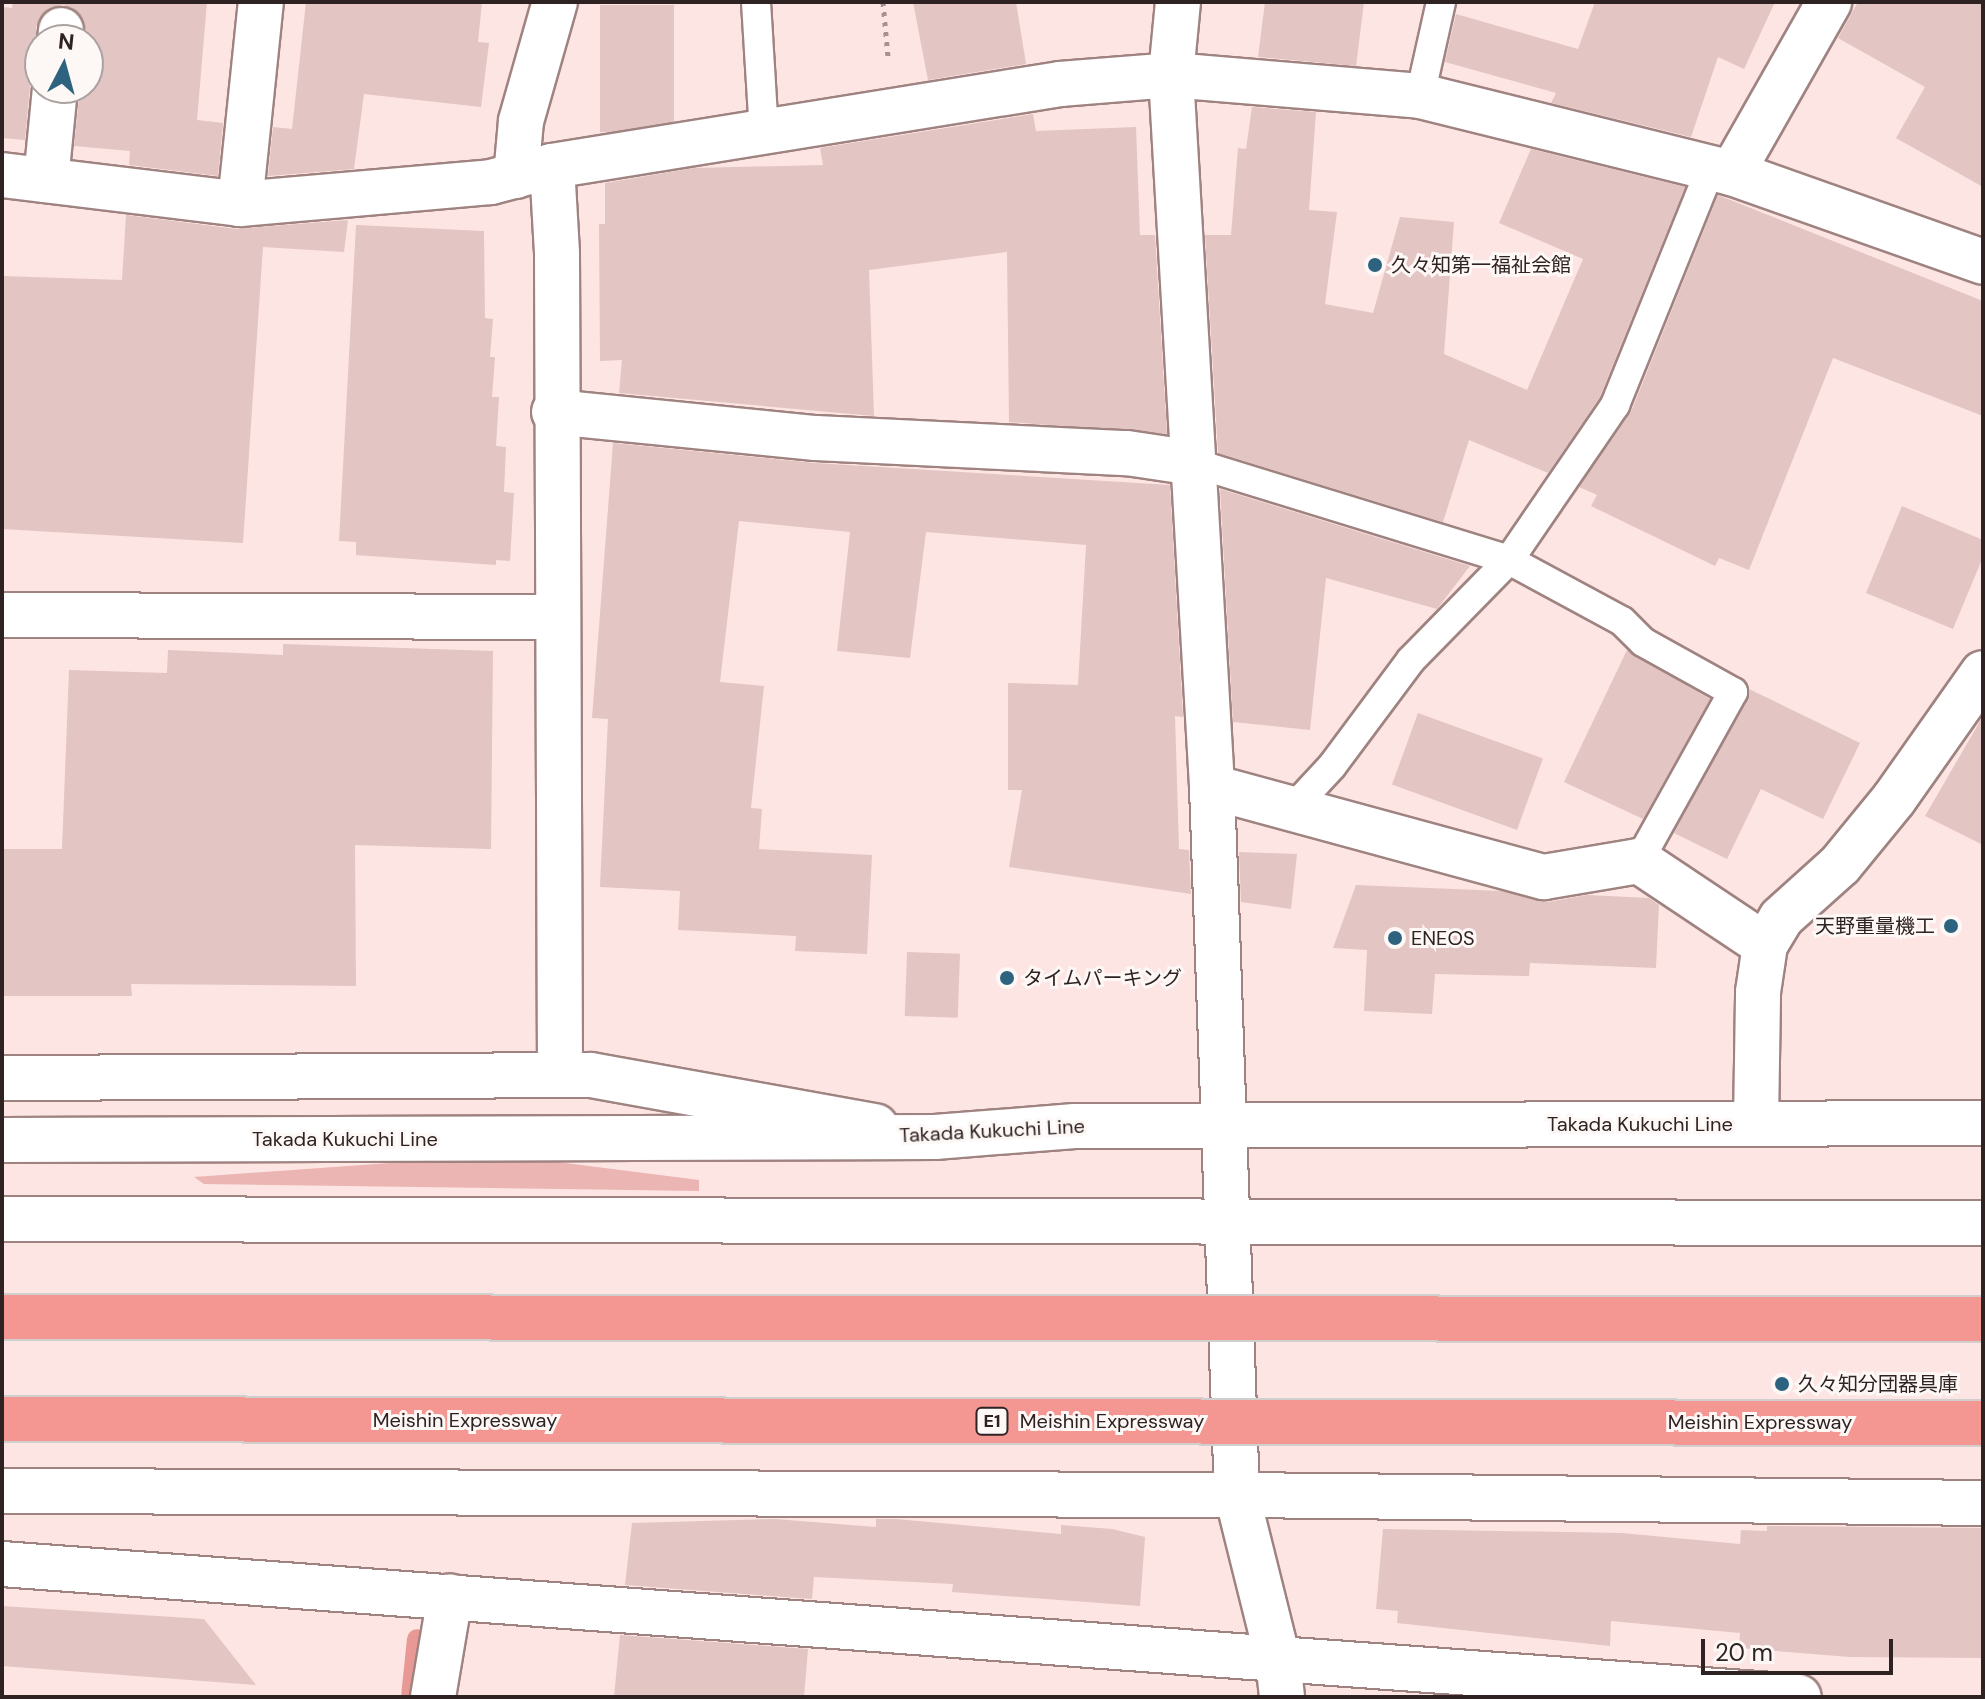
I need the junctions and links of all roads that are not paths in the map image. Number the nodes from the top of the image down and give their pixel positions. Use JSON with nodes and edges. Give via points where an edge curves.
{"nodes":[{"id":1,"x":261,"y":2,"type":"edge"},
{"id":2,"x":555,"y":2,"type":"edge"},
{"id":3,"x":756,"y":2,"type":"edge"},
{"id":4,"x":1178,"y":2,"type":"edge"},
{"id":5,"x":1441,"y":2,"type":"edge"},
{"id":6,"x":1829,"y":2,"type":"edge"},
{"id":7,"x":1171,"y":75,"type":"junction"},
{"id":8,"x":1420,"y":96,"type":"junction"},
{"id":9,"x":53,"y":104,"type":"edge"},
{"id":10,"x":764,"y":132,"type":"junction"},
{"id":11,"x":1721,"y":170,"type":"junction"},
{"id":12,"x":534,"y":171,"type":"junction"},
{"id":13,"x":2,"y":175,"type":"edge"},
{"id":14,"x":46,"y":180,"type":"junction"},
{"id":15,"x":240,"y":204,"type":"junction"},
{"id":16,"x":1983,"y":262,"type":"edge"},
{"id":17,"x":554,"y":412,"type":"junction"},
{"id":18,"x":1194,"y":463,"type":"junction"},
{"id":19,"x":1509,"y":560,"type":"junction"},
{"id":20,"x":2,"y":615,"type":"edge"},
{"id":21,"x":558,"y":617,"type":"junction"},
{"id":22,"x":1983,"y":673,"type":"edge"},
{"id":23,"x":1212,"y":787,"type":"junction"},
{"id":24,"x":1294,"y":807,"type":"junction"},
{"id":25,"x":1639,"y":861,"type":"junction"},
{"id":26,"x":1765,"y":945,"type":"junction"},
{"id":27,"x":560,"y":1074,"type":"junction"},
{"id":28,"x":2,"y":1078,"type":"edge"},
{"id":29,"x":1983,"y":1123,"type":"edge"},
{"id":30,"x":1756,"y":1124,"type":"junction"},
{"id":31,"x":1228,"y":1125,"type":"junction"},
{"id":32,"x":935,"y":1137,"type":"junction"},
{"id":33,"x":2,"y":1140,"type":"edge"},
{"id":34,"x":2,"y":1219,"type":"edge"},
{"id":35,"x":1231,"y":1223,"type":"junction"},
{"id":36,"x":1983,"y":1223,"type":"edge"},
{"id":37,"x":2,"y":1317,"type":"edge"},
{"id":38,"x":1983,"y":1319,"type":"edge"},
{"id":39,"x":2,"y":1419,"type":"edge"},
{"id":40,"x":1983,"y":1423,"type":"edge"},
{"id":41,"x":2,"y":1491,"type":"edge"},
{"id":42,"x":1237,"y":1495,"type":"junction"},
{"id":43,"x":1983,"y":1503,"type":"edge"},
{"id":44,"x":2,"y":1564,"type":"edge"},
{"id":45,"x":450,"y":1596,"type":"junction"},
{"id":46,"x":1280,"y":1678,"type":"edge"},
{"id":47,"x":1739,"y":1695,"type":"edge"},
{"id":48,"x":433,"y":1697,"type":"edge"},
{"id":49,"x":1799,"y":1697,"type":"edge"}],
"edges":[{"from":1,"to":15,"type":"street"},
{"from":2,"to":12,"type":"street","via":[[521,121]]},
{"from":3,"to":10,"type":"lane"},
{"from":4,"to":7,"type":"street"},
{"from":5,"to":8,"type":"lane"},
{"from":6,"to":11,"type":"street"},
{"from":7,"to":8,"type":"street"},
{"from":7,"to":10,"type":"street","via":[[1060,84]]},
{"from":7,"to":18,"type":"street"},
{"from":8,"to":11,"type":"street"},
{"from":9,"to":14,"type":"street"},
{"from":10,"to":12,"type":"street"},
{"from":11,"to":16,"type":"street"},
{"from":11,"to":19,"type":"lane","via":[[1615,405]]},
{"from":12,"to":15,"type":"street"},
{"from":12,"to":17,"type":"street"},
{"from":13,"to":14,"type":"street"},
{"from":14,"to":15,"type":"street"},
{"from":17,"to":18,"type":"street","via":[[816,438],[1127,453]]},
{"from":17,"to":21,"type":"street"},
{"from":18,"to":19,"type":"lane"},
{"from":18,"to":23,"type":"street"},
{"from":19,"to":24,"type":"lane","via":[[1411,660],[1332,766]]},
{"from":19,"to":25,"type":"lane","via":[[1622,621],[1643,642],[1733,692]]},
{"from":20,"to":21,"type":"street"},
{"from":21,"to":27,"type":"street"},
{"from":22,"to":26,"type":"street","via":[[1894,799],[1840,865],[1781,918]]},
{"from":23,"to":24,"type":"street"},
{"from":23,"to":31,"type":"street"},
{"from":24,"to":25,"type":"street","via":[[1544,877]]},
{"from":25,"to":26,"type":"street"},
{"from":26,"to":30,"type":"street","via":[[1758,992]]},
{"from":27,"to":28,"type":"street"},
{"from":27,"to":32,"type":"street"},
{"from":29,"to":30,"type":"street","name":"Takada Kukuchi Line"},
{"from":30,"to":31,"type":"street","name":"Takada Kukuchi Line"},
{"from":31,"to":32,"type":"street","name":"Takada Kukuchi Line","via":[[1075,1126]]},
{"from":31,"to":35,"type":"street"},
{"from":32,"to":33,"type":"street","name":"Takada Kukuchi Line"},
{"from":34,"to":35,"type":"street"},
{"from":35,"to":36,"type":"street"},
{"from":35,"to":42,"type":"street"},
{"from":37,"to":38,"type":"highway","bridge":true},
{"from":39,"to":40,"type":"highway","name":"Meishin Expressway","number":"E1","bridge":true},
{"from":41,"to":42,"type":"street"},
{"from":42,"to":43,"type":"street"},
{"from":42,"to":46,"type":"street"},
{"from":44,"to":45,"type":"street"},
{"from":45,"to":46,"type":"street"},
{"from":45,"to":48,"type":"street"},
{"from":46,"to":47,"type":"street"},
{"from":47,"to":49,"type":"street"}]}
